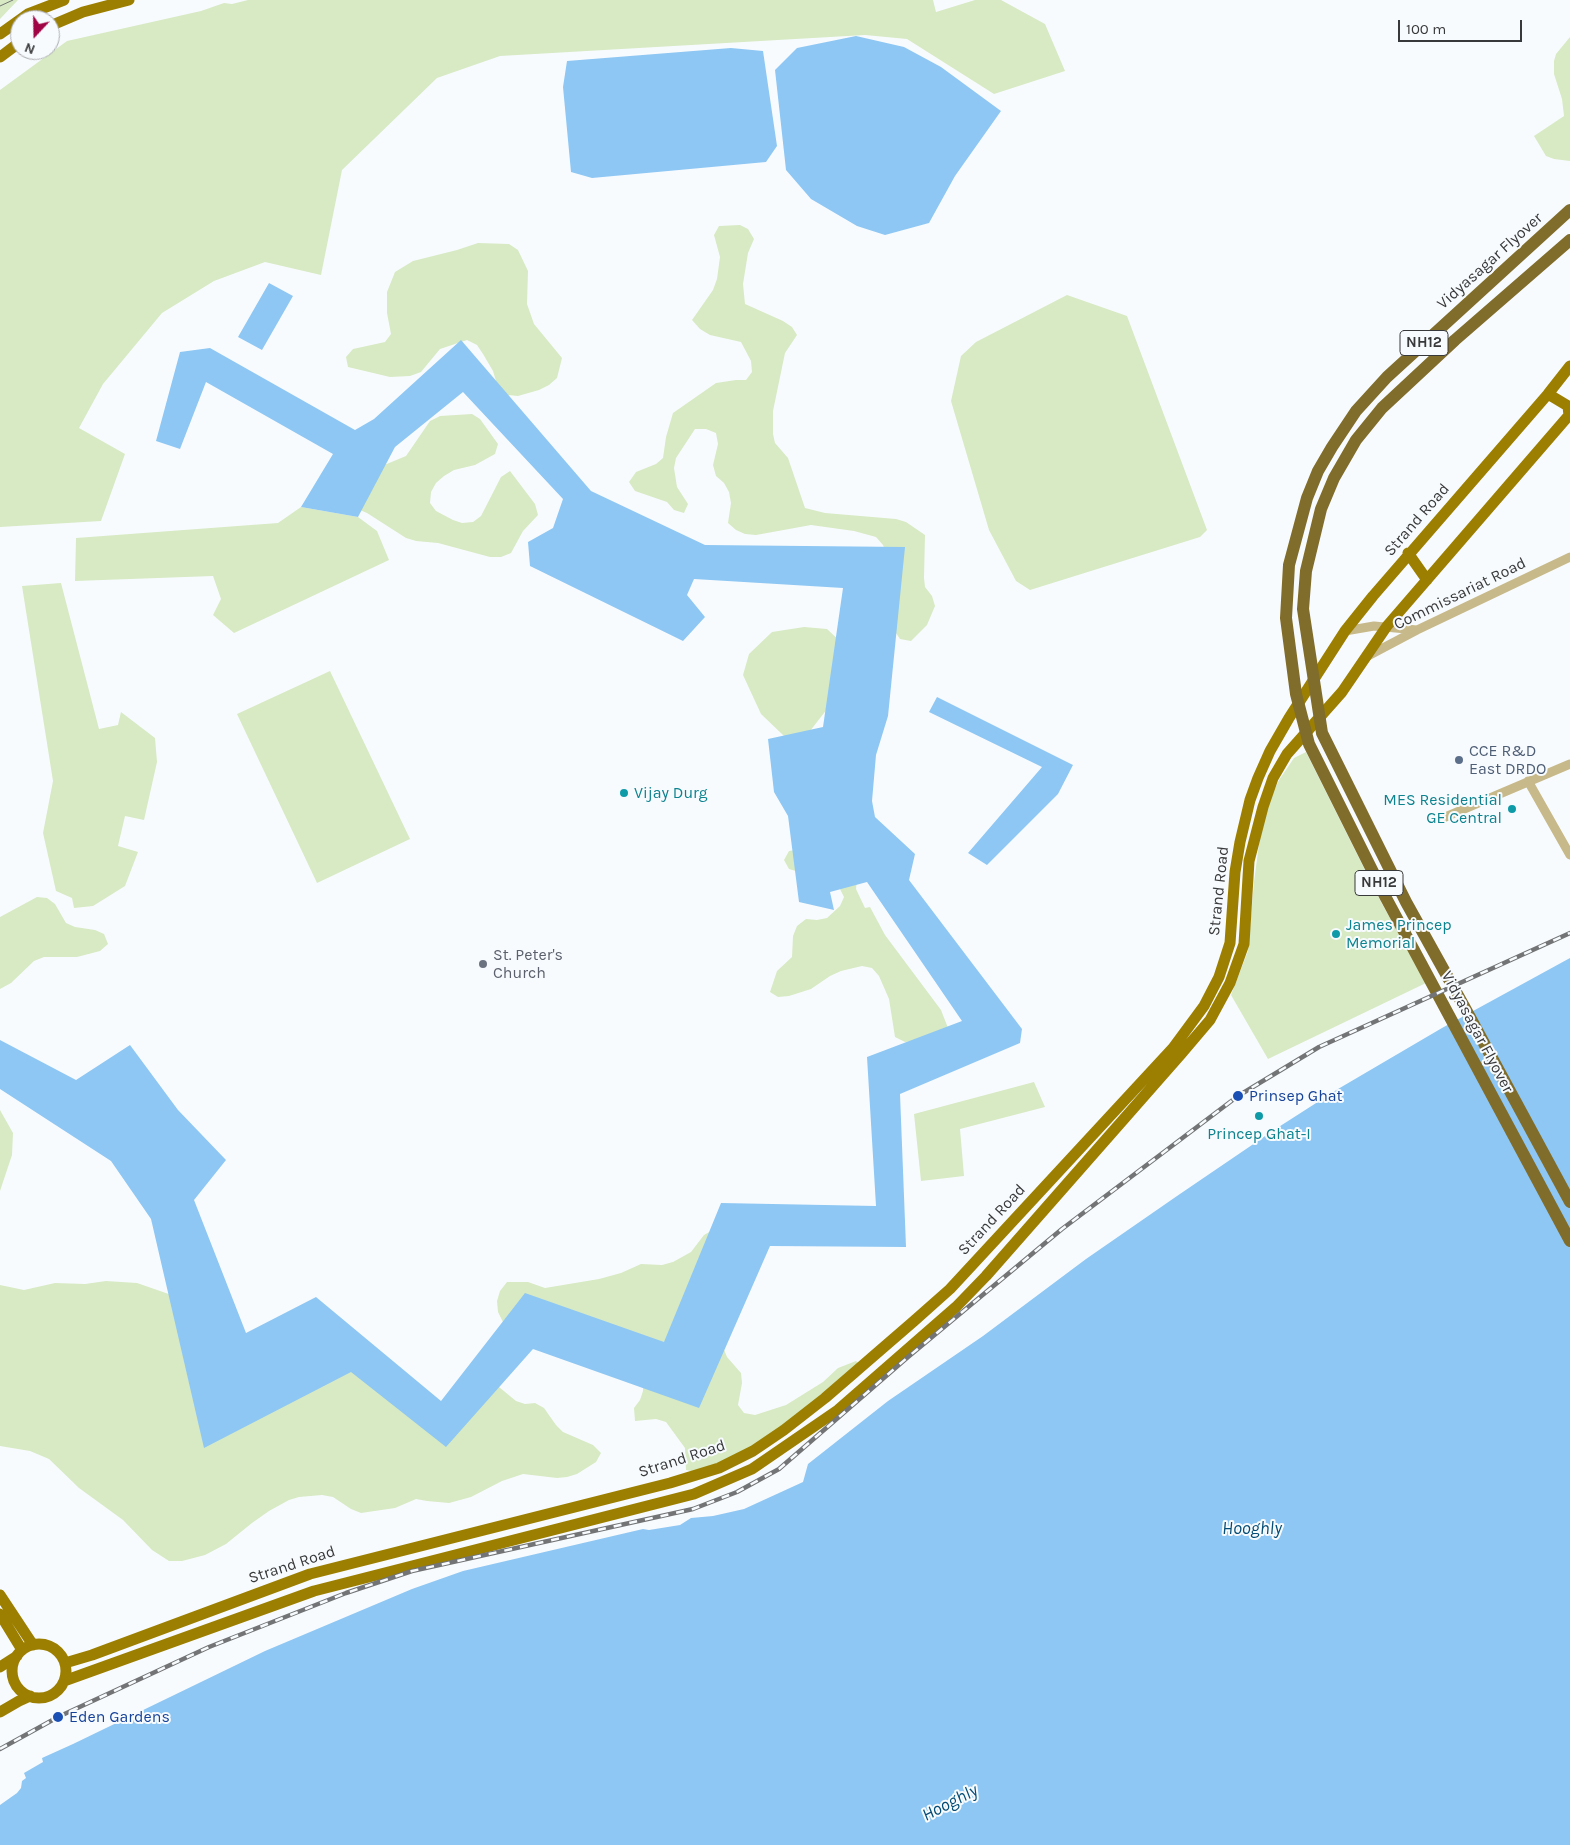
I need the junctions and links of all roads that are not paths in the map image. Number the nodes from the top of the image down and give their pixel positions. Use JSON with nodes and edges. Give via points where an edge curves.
{"nodes":[{"id":1,"x":41,"y":0,"type":"edge"},
{"id":2,"x":64,"y":0,"type":"edge"},
{"id":3,"x":129,"y":0,"type":"edge"},
{"id":4,"x":32,"y":10,"type":"edge"},
{"id":5,"x":38,"y":10,"type":"edge"},
{"id":6,"x":60,"y":22,"type":"edge"},
{"id":7,"x":1570,"y":210,"type":"edge"},
{"id":8,"x":1570,"y":240,"type":"edge"},
{"id":9,"x":1570,"y":366,"type":"edge"},
{"id":10,"x":1548,"y":394,"type":"junction"},
{"id":11,"x":1569,"y":415,"type":"edge"},
{"id":12,"x":1408,"y":553,"type":"junction"},
{"id":13,"x":1570,"y":557,"type":"edge"},
{"id":14,"x":1427,"y":580,"type":"junction"},
{"id":15,"x":1387,"y":626,"type":"junction"},
{"id":16,"x":1417,"y":630,"type":"junction"},
{"id":17,"x":1345,"y":631,"type":"junction"},
{"id":18,"x":1364,"y":658,"type":"junction"},
{"id":19,"x":1570,"y":764,"type":"edge"},
{"id":20,"x":1528,"y":781,"type":"junction"},
{"id":21,"x":1443,"y":818,"type":"dead end"},
{"id":22,"x":1570,"y":855,"type":"edge"},
{"id":23,"x":1570,"y":1202,"type":"edge"},
{"id":24,"x":1570,"y":1241,"type":"edge"},
{"id":25,"x":825,"y":1398,"type":"junction"},
{"id":26,"x":838,"y":1410,"type":"junction"},
{"id":27,"x":310,"y":1574,"type":"junction"},
{"id":28,"x":314,"y":1591,"type":"junction"},
{"id":29,"x":0,"y":1595,"type":"edge"},
{"id":30,"x":0,"y":1614,"type":"edge"},
{"id":31,"x":24,"y":1650,"type":"junction"},
{"id":32,"x":65,"y":1663,"type":"junction"},
{"id":33,"x":0,"y":1667,"type":"edge"},
{"id":34,"x":64,"y":1681,"type":"junction"},
{"id":35,"x":30,"y":1696,"type":"junction"},
{"id":36,"x":0,"y":1712,"type":"edge"}],
"edges":[{"from":1,"to":4,"type":"main road"},
{"from":2,"to":5,"type":"main road"},
{"from":3,"to":6,"type":"main road"},
{"from":7,"to":24,"type":"highway","name":"Vidyasagar Flyover","number":"NH12","via":[[1387,377],[1332,446],[1307,498],[1289,565],[1286,618],[1296,694],[1309,744],[1386,898]]},
{"from":8,"to":23,"type":"highway","name":"Vidyasagar Flyover","number":"NH12","via":[[1382,408],[1356,440],[1321,509],[1306,571],[1303,609],[1322,733],[1406,902]]},
{"from":9,"to":10,"type":"main road","name":"Strand Road"},
{"from":10,"to":11,"type":"main road","via":[[1568,406]]},
{"from":10,"to":12,"type":"main road","name":"Strand Road"},
{"from":11,"to":14,"type":"main road","name":"Strand Road"},
{"from":12,"to":14,"type":"main road"},
{"from":12,"to":17,"type":"main road","name":"Strand Road"},
{"from":13,"to":16,"type":"street","name":"Commissariat Road"},
{"from":14,"to":15,"type":"main road","name":"Strand Road"},
{"from":15,"to":16,"type":"street"},
{"from":15,"to":17,"type":"street"},
{"from":15,"to":18,"type":"main road","name":"Strand Road"},
{"from":16,"to":18,"type":"street","name":"Commissariat Road"},
{"from":17,"to":25,"type":"main road","name":"Strand Road","via":[[1288,718],[1258,778],[1240,842],[1230,943],[1219,977],[1204,1006],[1173,1048],[950,1289]]},
{"from":18,"to":26,"type":"main road","name":"Strand Road","via":[[1342,692],[1287,754],[1273,778],[1249,861],[1244,944],[1230,983],[1210,1020],[986,1276],[956,1307]]},
{"from":19,"to":20,"type":"street"},
{"from":20,"to":21,"type":"street"},
{"from":20,"to":22,"type":"street"},
{"from":25,"to":26,"type":"main road"},
{"from":25,"to":27,"type":"main road","name":"Strand Road","via":[[753,1451],[719,1468]]},
{"from":26,"to":28,"type":"main road","name":"Strand Road","via":[[752,1469],[694,1494]]},
{"from":27,"to":28,"type":"main road"},
{"from":27,"to":32,"type":"main road","name":"Strand Road"},
{"from":28,"to":34,"type":"main road","name":"Strand Road"},
{"from":29,"to":31,"type":"main road"},
{"from":30,"to":31,"type":"main road"},
{"from":31,"to":32,"type":"main road","via":[[41,1644],[56,1650]]},
{"from":31,"to":33,"type":"main road"},
{"from":31,"to":35,"type":"main road","via":[[13,1664],[14,1680],[17,1687]]},
{"from":32,"to":34,"type":"main road"},
{"from":34,"to":35,"type":"main road","via":[[56,1692],[44,1698]]},
{"from":35,"to":36,"type":"main road"}]}
